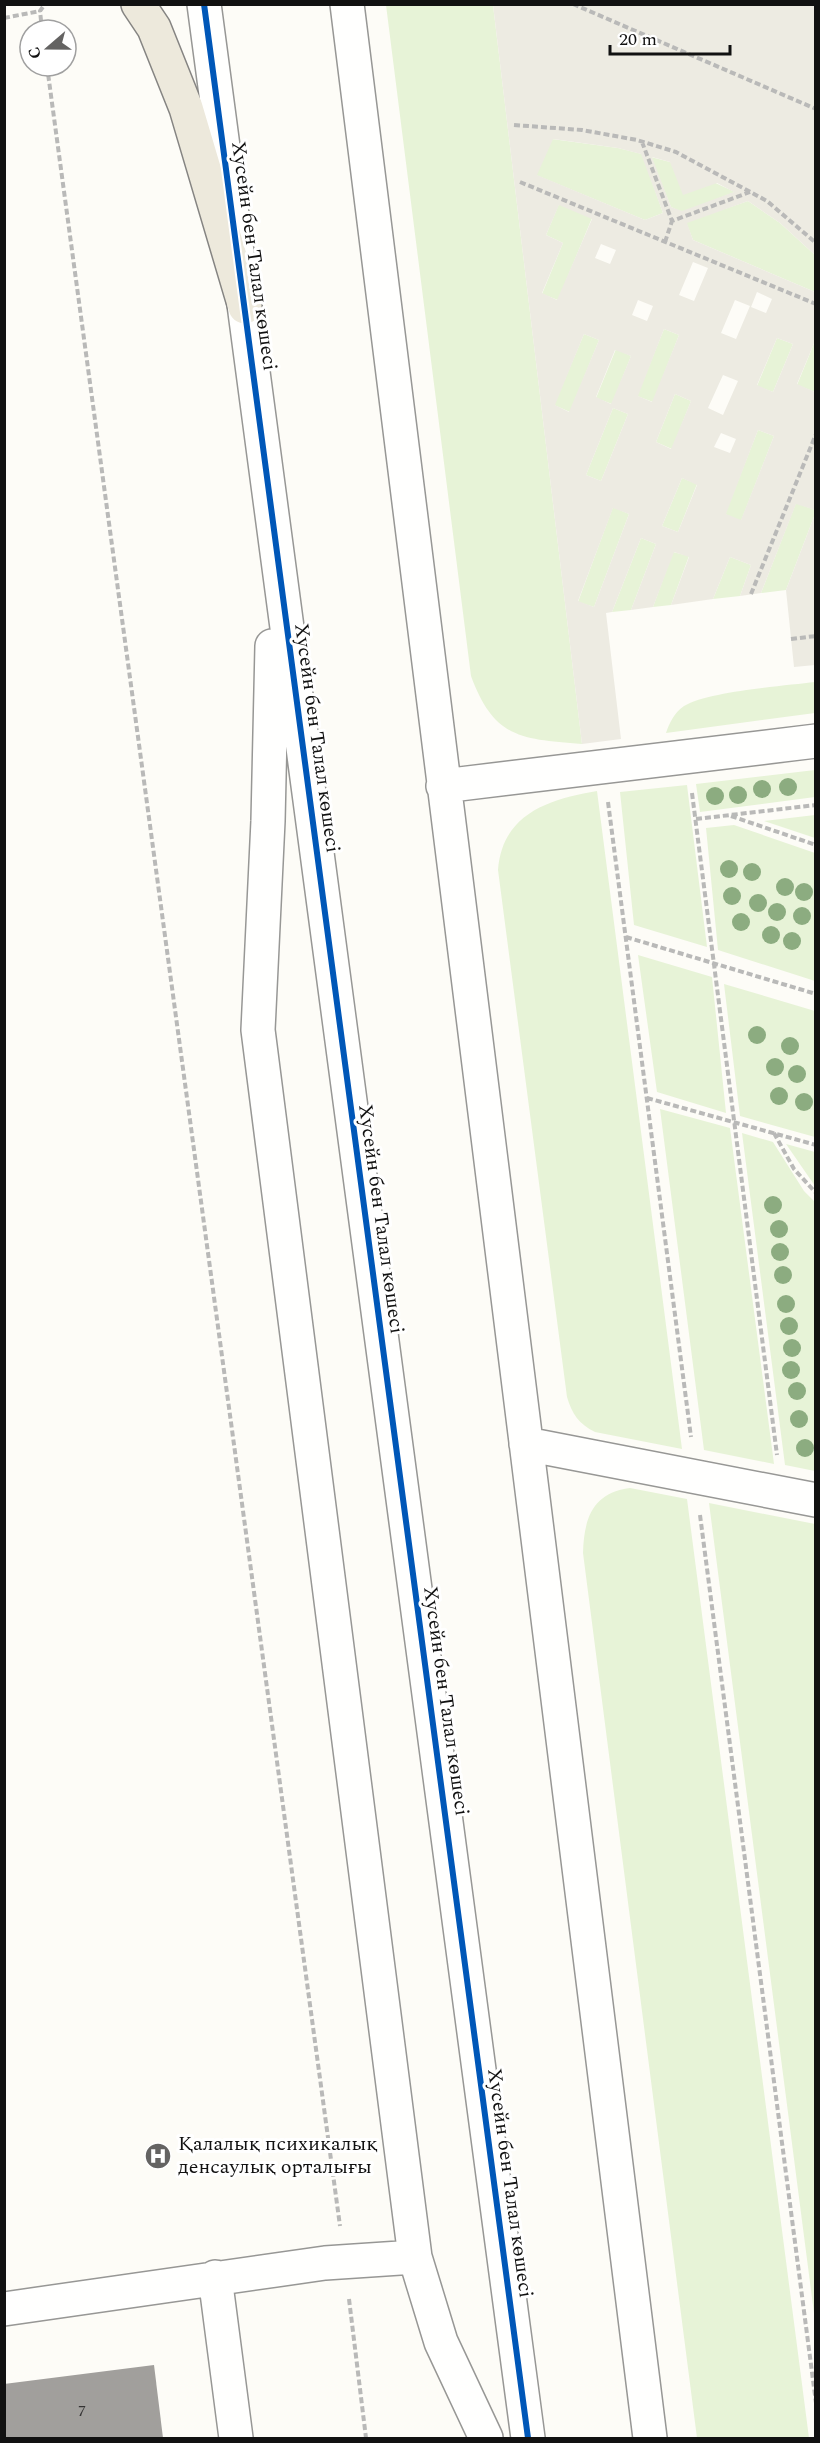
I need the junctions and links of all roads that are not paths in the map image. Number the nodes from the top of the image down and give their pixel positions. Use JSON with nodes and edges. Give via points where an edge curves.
{"nodes":[{"id":1,"x":138,"y":4,"type":"edge"},
{"id":2,"x":204,"y":4,"type":"edge"},
{"id":3,"x":347,"y":4,"type":"edge"},
{"id":4,"x":245,"y":307,"type":"junction"},
{"id":5,"x":274,"y":539,"type":"junction"},
{"id":6,"x":816,"y":741,"type":"edge"},
{"id":7,"x":444,"y":786,"type":"junction"},
{"id":8,"x":526,"y":1444,"type":"junction"},
{"id":9,"x":816,"y":1500,"type":"edge"},
{"id":10,"x":415,"y":2257,"type":"junction"},
{"id":11,"x":215,"y":2277,"type":"junction"},
{"id":12,"x":4,"y":2309,"type":"edge"},
{"id":13,"x":236,"y":2439,"type":"edge"},
{"id":14,"x":486,"y":2439,"type":"edge"},
{"id":15,"x":528,"y":2439,"type":"edge"},
{"id":16,"x":650,"y":2439,"type":"edge"}],
"edges":[{"from":1,"to":4,"type":"main road","via":[[154,28],[186,108]]},
{"from":2,"to":4,"type":"street","name":"Хусейн бен Талал көшесі"},
{"from":3,"to":7,"type":"street"},
{"from":4,"to":5,"type":"street","name":"Хусейн бен Талал көшесі"},
{"from":5,"to":10,"type":"street","via":[[268,821],[258,1030]]},
{"from":5,"to":15,"type":"street","name":"Хусейн бен Талал көшесі"},
{"from":6,"to":7,"type":"street"},
{"from":7,"to":8,"type":"street"},
{"from":8,"to":9,"type":"street"},
{"from":8,"to":16,"type":"street"},
{"from":10,"to":11,"type":"street"},
{"from":10,"to":14,"type":"street","via":[[441,2342]]},
{"from":11,"to":12,"type":"street"},
{"from":11,"to":13,"type":"street"}]}
